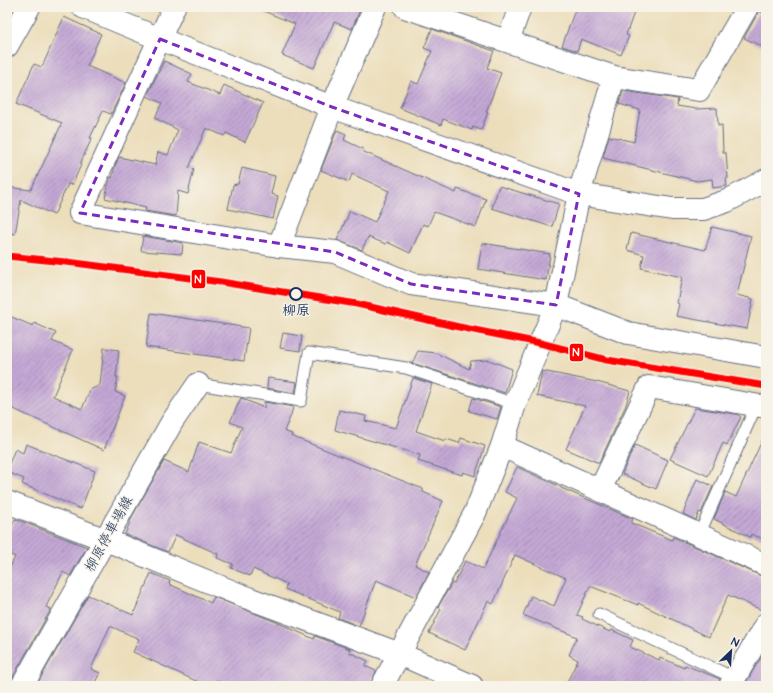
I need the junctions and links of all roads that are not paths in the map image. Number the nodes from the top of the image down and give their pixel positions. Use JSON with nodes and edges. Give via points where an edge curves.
{"nodes":[{"id":1,"x":29,"y":7,"type":"edge"},
{"id":2,"x":83,"y":7,"type":"edge"},
{"id":3,"x":174,"y":7,"type":"edge"},
{"id":4,"x":375,"y":7,"type":"edge"},
{"id":5,"x":405,"y":7,"type":"edge"},
{"id":6,"x":520,"y":7,"type":"edge"},
{"id":7,"x":746,"y":7,"type":"edge"},
{"id":8,"x":160,"y":39,"type":"junction"},
{"id":9,"x":508,"y":41,"type":"junction"},
{"id":10,"x":7,"y":46,"type":"edge"},
{"id":11,"x":614,"y":77,"type":"junction"},
{"id":12,"x":332,"y":107,"type":"junction"},
{"id":13,"x":766,"y":180,"type":"edge"},
{"id":14,"x":579,"y":194,"type":"junction"},
{"id":15,"x":279,"y":246,"type":"junction"},
{"id":16,"x":556,"y":304,"type":"junction"},
{"id":17,"x":766,"y":357,"type":"edge"},
{"id":18,"x":198,"y":384,"type":"joint"},
{"id":19,"x":515,"y":404,"type":"junction"},
{"id":20,"x":761,"y":406,"type":"edge"},
{"id":21,"x":502,"y":446,"type":"junction"},
{"id":22,"x":600,"y":490,"type":"junction"},
{"id":23,"x":7,"y":502,"type":"edge"},
{"id":24,"x":699,"y":535,"type":"junction"},
{"id":25,"x":106,"y":540,"type":"junction"},
{"id":26,"x":766,"y":565,"type":"edge"},
{"id":27,"x":599,"y":614,"type":"dead end"},
{"id":28,"x":766,"y":624,"type":"edge"},
{"id":29,"x":400,"y":654,"type":"junction"},
{"id":30,"x":732,"y":682,"type":"edge"},
{"id":31,"x":22,"y":686,"type":"edge"},
{"id":32,"x":382,"y":686,"type":"edge"},
{"id":33,"x":472,"y":686,"type":"edge"}],
"edges":[{"from":1,"to":10,"type":"street"},
{"from":2,"to":8,"type":"street"},
{"from":3,"to":8,"type":"street"},
{"from":4,"to":12,"type":"street"},
{"from":5,"to":9,"type":"street"},
{"from":6,"to":9,"type":"street"},
{"from":7,"to":11,"type":"street","via":[[699,90]]},
{"from":8,"to":12,"type":"street"},
{"from":8,"to":15,"type":"street","via":[[80,213]]},
{"from":9,"to":11,"type":"street"},
{"from":11,"to":14,"type":"street"},
{"from":12,"to":14,"type":"street"},
{"from":12,"to":15,"type":"street"},
{"from":13,"to":14,"type":"street","via":[[727,201],[703,209],[672,209]]},
{"from":14,"to":16,"type":"street"},
{"from":15,"to":16,"type":"street","via":[[335,252],[411,284]]},
{"from":16,"to":17,"type":"street","via":[[628,333]]},
{"from":16,"to":19,"type":"street"},
{"from":18,"to":19,"type":"lane","via":[[302,401],[309,353],[406,368]]},
{"from":18,"to":25,"type":"street","name":"柳原停車場線","via":[[172,422]]},
{"from":19,"to":21,"type":"street"},
{"from":20,"to":22,"type":"street","via":[[649,388]]},
{"from":20,"to":24,"type":"lane"},
{"from":21,"to":22,"type":"street"},
{"from":21,"to":29,"type":"street","via":[[475,513]]},
{"from":22,"to":24,"type":"street"},
{"from":23,"to":25,"type":"street"},
{"from":24,"to":26,"type":"street"},
{"from":25,"to":29,"type":"street","via":[[248,598]]},
{"from":25,"to":31,"type":"street","name":"柳原停車場線"},
{"from":27,"to":30,"type":"lane"},
{"from":28,"to":30,"type":"street"},
{"from":29,"to":32,"type":"street"},
{"from":29,"to":33,"type":"street"}]}
